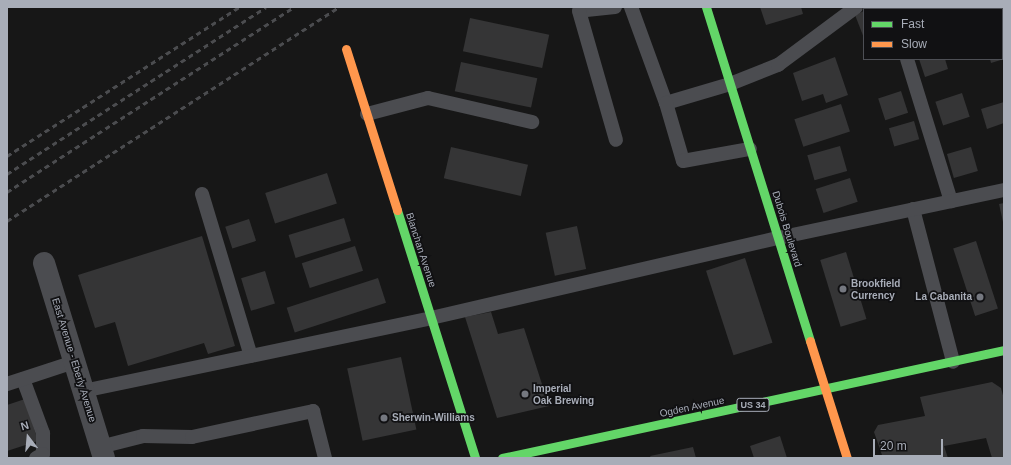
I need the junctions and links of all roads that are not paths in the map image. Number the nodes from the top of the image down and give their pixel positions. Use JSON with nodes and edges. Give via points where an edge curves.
{"nodes":[{"id":1,"x":615,"y":7,"type":"edge"},
{"id":2,"x":632,"y":7,"type":"edge"},
{"id":3,"x":706,"y":7,"type":"edge"},
{"id":4,"x":856,"y":7,"type":"edge"},
{"id":5,"x":346,"y":49,"type":"dead end"},
{"id":6,"x":907,"y":60,"type":"edge"},
{"id":7,"x":730,"y":84,"type":"junction"},
{"id":8,"x":666,"y":103,"type":"junction"},
{"id":9,"x":367,"y":114,"type":"junction"},
{"id":10,"x":532,"y":122,"type":"dead end"},
{"id":11,"x":616,"y":140,"type":"dead end"},
{"id":12,"x":750,"y":149,"type":"junction"},
{"id":13,"x":1004,"y":190,"type":"edge"},
{"id":14,"x":202,"y":194,"type":"dead end"},
{"id":15,"x":951,"y":201,"type":"junction"},
{"id":16,"x":913,"y":209,"type":"junction"},
{"id":17,"x":778,"y":238,"type":"junction"},
{"id":18,"x":44,"y":263,"type":"dead end"},
{"id":19,"x":431,"y":318,"type":"junction"},
{"id":20,"x":1004,"y":350,"type":"edge"},
{"id":21,"x":251,"y":356,"type":"junction"},
{"id":22,"x":74,"y":362,"type":"junction"},
{"id":23,"x":953,"y":362,"type":"junction"},
{"id":24,"x":23,"y":379,"type":"junction"},
{"id":25,"x":7,"y":384,"type":"edge"},
{"id":26,"x":825,"y":390,"type":"junction"},
{"id":27,"x":83,"y":391,"type":"junction"},
{"id":28,"x":102,"y":453,"type":"edge"},
{"id":29,"x":36,"y":458,"type":"edge"},
{"id":30,"x":325,"y":458,"type":"edge"},
{"id":31,"x":476,"y":458,"type":"edge"},
{"id":32,"x":502,"y":458,"type":"edge"},
{"id":33,"x":847,"y":458,"type":"edge"}],
"edges":[{"from":1,"to":11,"type":"lane","via":[[578,11]]},
{"from":2,"to":8,"type":"lane"},
{"from":3,"to":7,"type":"street","name":"Dubois Boulevard"},
{"from":4,"to":7,"type":"lane","via":[[778,65]]},
{"from":5,"to":9,"type":"street","name":"Blanchan Avenue"},
{"from":6,"to":15,"type":"lane"},
{"from":7,"to":8,"type":"lane"},
{"from":7,"to":12,"type":"street","name":"Dubois Boulevard"},
{"from":8,"to":12,"type":"lane","via":[[683,160]]},
{"from":9,"to":10,"type":"lane","via":[[428,98]]},
{"from":9,"to":19,"type":"street","name":"Blanchan Avenue"},
{"from":12,"to":17,"type":"street","name":"Dubois Boulevard"},
{"from":13,"to":15,"type":"lane"},
{"from":14,"to":21,"type":"lane"},
{"from":15,"to":16,"type":"lane"},
{"from":16,"to":17,"type":"lane"},
{"from":16,"to":23,"type":"lane"},
{"from":17,"to":19,"type":"lane"},
{"from":17,"to":26,"type":"street","name":"Dubois Boulevard"},
{"from":18,"to":22,"type":"street","name":"East Avenue - Eberly Avenue"},
{"from":19,"to":21,"type":"lane"},
{"from":19,"to":31,"type":"street","name":"Blanchan Avenue"},
{"from":20,"to":23,"type":"street","name":"Ogden Avenue","number":"US 34"},
{"from":21,"to":27,"type":"lane"},
{"from":22,"to":24,"type":"lane"},
{"from":22,"to":27,"type":"street","name":"East Avenue - Eberly Avenue"},
{"from":23,"to":26,"type":"street","name":"Ogden Avenue","number":"US 34"},
{"from":24,"to":25,"type":"lane"},
{"from":24,"to":29,"type":"lane","via":[[43,433],[43,454]]},
{"from":26,"to":32,"type":"street","name":"Ogden Avenue","number":"US 34"},
{"from":26,"to":33,"type":"street","name":"Dubois Boulevard"},
{"from":27,"to":28,"type":"street","name":"East Avenue - Eberly Avenue"},
{"from":28,"to":30,"type":"lane","via":[[143,436],[192,437],[314,411]]}]}
